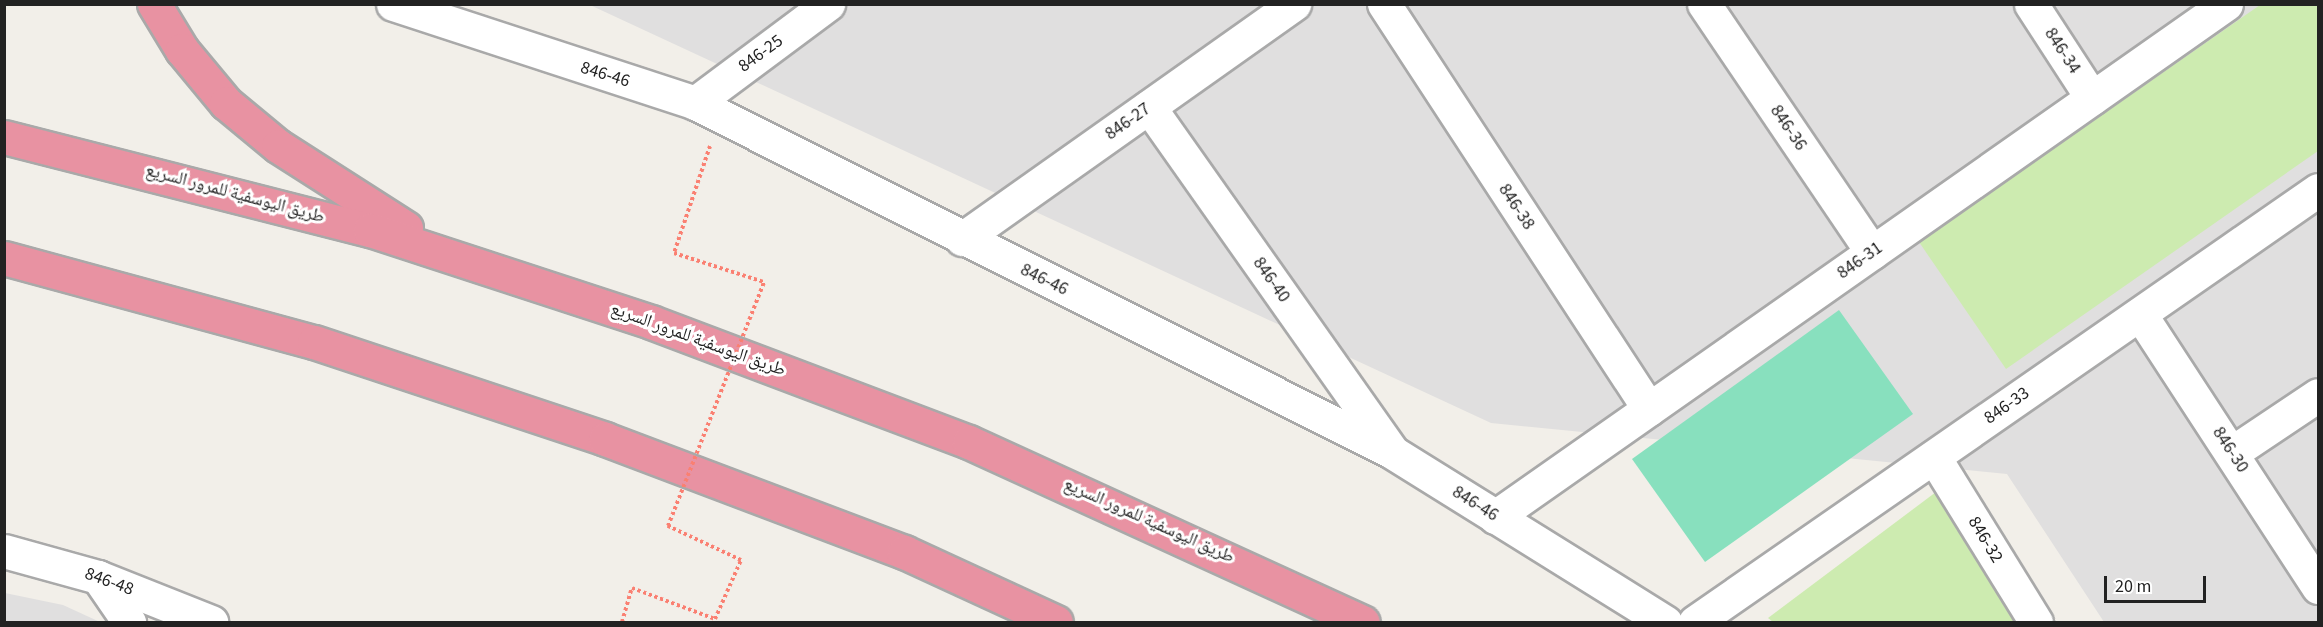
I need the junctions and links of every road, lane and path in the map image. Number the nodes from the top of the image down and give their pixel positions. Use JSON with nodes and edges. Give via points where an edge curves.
{"nodes":[{"id":1,"x":154,"y":4,"type":"edge"},
{"id":2,"x":393,"y":4,"type":"edge"},
{"id":3,"x":828,"y":4,"type":"edge"},
{"id":4,"x":1294,"y":4,"type":"edge"},
{"id":5,"x":1384,"y":4,"type":"edge"},
{"id":6,"x":1704,"y":4,"type":"edge"},
{"id":7,"x":2031,"y":4,"type":"edge"},
{"id":8,"x":2226,"y":4,"type":"edge"},
{"id":9,"x":2092,"y":98,"type":"junction"},
{"id":10,"x":1149,"y":107,"type":"junction"},
{"id":11,"x":707,"y":110,"type":"junction"},
{"id":12,"x":4,"y":137,"type":"edge"},
{"id":13,"x":2319,"y":190,"type":"edge"},
{"id":14,"x":962,"y":239,"type":"junction"},
{"id":15,"x":1872,"y":252,"type":"junction"},
{"id":16,"x":4,"y":258,"type":"edge"},
{"id":17,"x":489,"y":269,"type":"junction"},
{"id":18,"x":2140,"y":314,"type":"junction"},
{"id":19,"x":2319,"y":395,"type":"edge"},
{"id":20,"x":1649,"y":409,"type":"junction"},
{"id":21,"x":1392,"y":452,"type":"junction"},
{"id":22,"x":2233,"y":452,"type":"junction"},
{"id":23,"x":1934,"y":457,"type":"junction"},
{"id":24,"x":1495,"y":517,"type":"junction"},
{"id":25,"x":4,"y":551,"type":"edge"},
{"id":26,"x":98,"y":576,"type":"junction"},
{"id":27,"x":2319,"y":587,"type":"edge"},
{"id":28,"x":129,"y":622,"type":"edge"},
{"id":29,"x":211,"y":622,"type":"edge"},
{"id":30,"x":622,"y":622,"type":"edge"},
{"id":31,"x":1056,"y":622,"type":"edge"},
{"id":32,"x":1363,"y":622,"type":"edge"},
{"id":33,"x":1665,"y":622,"type":"edge"},
{"id":34,"x":1695,"y":622,"type":"edge"},
{"id":35,"x":2036,"y":622,"type":"edge"}],
"edges":[{"from":1,"to":17,"type":"highway","via":[[182,50],[226,103],[278,146],[401,226]]},
{"from":2,"to":11,"type":"street","name":"846-46"},
{"from":3,"to":11,"type":"street","name":"846-25"},
{"from":4,"to":10,"type":"street","name":"846-27"},
{"from":5,"to":20,"type":"street","name":"846-38"},
{"from":6,"to":15,"type":"street","name":"846-36"},
{"from":7,"to":9,"type":"street","name":"846-34"},
{"from":8,"to":9,"type":"street","name":"846-31"},
{"from":9,"to":15,"type":"street","name":"846-31"},
{"from":10,"to":14,"type":"street","name":"846-27"},
{"from":10,"to":21,"type":"street","name":"846-40"},
{"from":11,"to":14,"type":"street","name":"846-46"},
{"from":11,"to":30,"type":"path","bridge":true,"via":[[674,253],[764,282],[668,526],[741,560],[715,619],[632,588]]},
{"from":12,"to":17,"type":"highway","name":"طريق اليوسفية للمرور السريع","via":[[202,184]]},
{"from":13,"to":18,"type":"street","name":"846-33"},
{"from":14,"to":21,"type":"street","name":"846-46"},
{"from":15,"to":20,"type":"street","name":"846-31"},
{"from":16,"to":31,"type":"highway","via":[[303,339],[605,439],[893,548]]},
{"from":17,"to":32,"type":"highway","name":"طريق اليوسفية للمرور السريع","via":[[779,369],[969,442]]},
{"from":18,"to":22,"type":"street","name":"846-30"},
{"from":18,"to":23,"type":"street","name":"846-33"},
{"from":19,"to":22,"type":"street"},
{"from":20,"to":24,"type":"street","name":"846-31"},
{"from":21,"to":24,"type":"street","name":"846-46"},
{"from":22,"to":27,"type":"street","name":"846-30"},
{"from":23,"to":34,"type":"street","name":"846-33"},
{"from":23,"to":35,"type":"street","name":"846-32"},
{"from":24,"to":33,"type":"street","name":"846-46"},
{"from":25,"to":26,"type":"street","name":"846-48"},
{"from":26,"to":28,"type":"street"},
{"from":26,"to":29,"type":"street","name":"846-48"}]}
